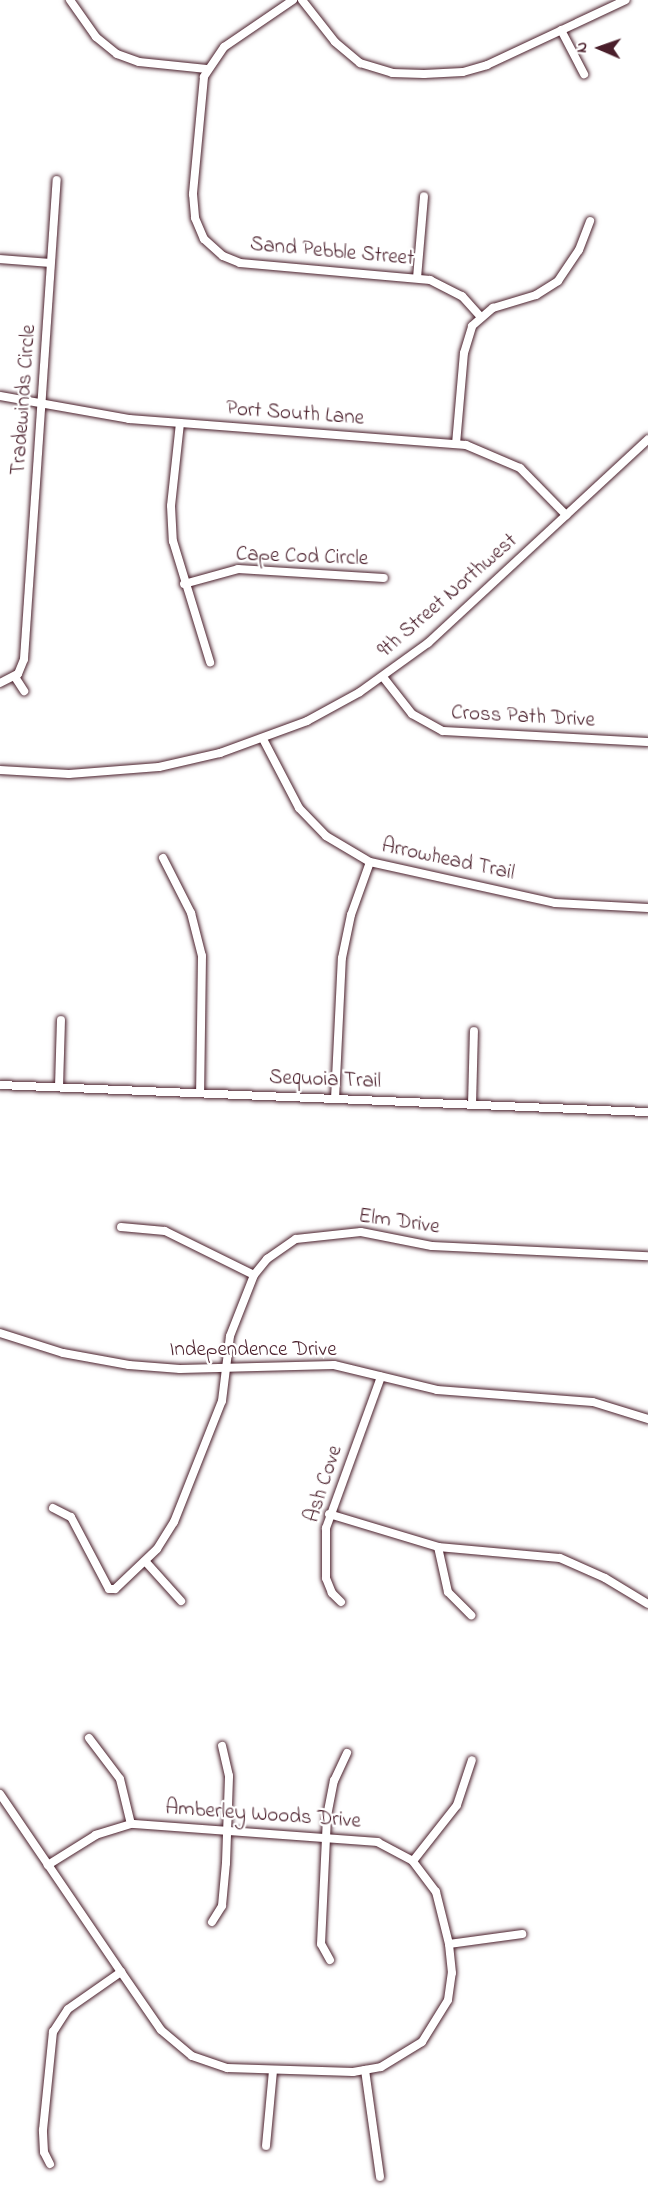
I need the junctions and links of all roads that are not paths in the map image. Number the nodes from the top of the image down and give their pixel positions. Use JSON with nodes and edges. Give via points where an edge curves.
{"nodes":[{"id":1,"x":70,"y":0,"type":"edge"},
{"id":2,"x":293,"y":0,"type":"edge"},
{"id":3,"x":302,"y":0,"type":"edge"},
{"id":4,"x":626,"y":0,"type":"edge"},
{"id":5,"x":561,"y":30,"type":"junction"},
{"id":6,"x":207,"y":69,"type":"junction"},
{"id":7,"x":584,"y":74,"type":"dead end"},
{"id":8,"x":57,"y":180,"type":"dead end"},
{"id":9,"x":424,"y":195,"type":"dead end"},
{"id":10,"x":590,"y":220,"type":"dead end"},
{"id":11,"x":0,"y":259,"type":"edge"},
{"id":12,"x":50,"y":263,"type":"junction"},
{"id":13,"x":417,"y":278,"type":"junction"},
{"id":14,"x":480,"y":316,"type":"junction"},
{"id":15,"x":0,"y":396,"type":"edge"},
{"id":16,"x":42,"y":403,"type":"junction"},
{"id":17,"x":180,"y":423,"type":"junction"},
{"id":18,"x":648,"y":439,"type":"edge"},
{"id":19,"x":456,"y":444,"type":"junction"},
{"id":20,"x":566,"y":515,"type":"junction"},
{"id":21,"x":384,"y":578,"type":"dead end"},
{"id":22,"x":184,"y":584,"type":"junction"},
{"id":23,"x":210,"y":662,"type":"dead end"},
{"id":24,"x":15,"y":677,"type":"junction"},
{"id":25,"x":383,"y":677,"type":"junction"},
{"id":26,"x":0,"y":683,"type":"edge"},
{"id":27,"x":24,"y":690,"type":"dead end"},
{"id":28,"x":263,"y":739,"type":"junction"},
{"id":29,"x":648,"y":742,"type":"edge"},
{"id":30,"x":0,"y":770,"type":"edge"},
{"id":31,"x":163,"y":858,"type":"dead end"},
{"id":32,"x":370,"y":862,"type":"junction"},
{"id":33,"x":648,"y":909,"type":"edge"},
{"id":34,"x":61,"y":1020,"type":"dead end"},
{"id":35,"x":474,"y":1031,"type":"dead end"},
{"id":36,"x":0,"y":1085,"type":"edge"},
{"id":37,"x":58,"y":1087,"type":"junction"},
{"id":38,"x":200,"y":1094,"type":"junction"},
{"id":39,"x":335,"y":1099,"type":"junction"},
{"id":40,"x":472,"y":1105,"type":"junction"},
{"id":41,"x":648,"y":1112,"type":"edge"},
{"id":42,"x":121,"y":1227,"type":"dead end"},
{"id":43,"x":648,"y":1256,"type":"edge"},
{"id":44,"x":254,"y":1275,"type":"junction"},
{"id":45,"x":0,"y":1333,"type":"edge"},
{"id":46,"x":225,"y":1369,"type":"junction"},
{"id":47,"x":381,"y":1377,"type":"junction"},
{"id":48,"x":648,"y":1419,"type":"edge"},
{"id":49,"x":53,"y":1508,"type":"dead end"},
{"id":50,"x":330,"y":1514,"type":"junction"},
{"id":51,"x":438,"y":1547,"type":"junction"},
{"id":52,"x":145,"y":1562,"type":"junction"},
{"id":53,"x":181,"y":1601,"type":"dead end"},
{"id":54,"x":340,"y":1602,"type":"dead end"},
{"id":55,"x":648,"y":1604,"type":"edge"},
{"id":56,"x":471,"y":1616,"type":"dead end"},
{"id":57,"x":89,"y":1738,"type":"dead end"},
{"id":58,"x":222,"y":1746,"type":"dead end"},
{"id":59,"x":347,"y":1753,"type":"dead end"},
{"id":60,"x":472,"y":1760,"type":"dead end"},
{"id":61,"x":0,"y":1794,"type":"edge"},
{"id":62,"x":131,"y":1824,"type":"junction"},
{"id":63,"x":227,"y":1829,"type":"junction"},
{"id":64,"x":326,"y":1836,"type":"junction"},
{"id":65,"x":413,"y":1861,"type":"junction"},
{"id":66,"x":48,"y":1865,"type":"junction"},
{"id":67,"x":212,"y":1922,"type":"dead end"},
{"id":68,"x":522,"y":1934,"type":"dead end"},
{"id":69,"x":449,"y":1944,"type":"junction"},
{"id":70,"x":330,"y":1959,"type":"dead end"},
{"id":71,"x":121,"y":1972,"type":"junction"},
{"id":72,"x":273,"y":2070,"type":"junction"},
{"id":73,"x":365,"y":2070,"type":"junction"},
{"id":74,"x":266,"y":2146,"type":"dead end"},
{"id":75,"x":50,"y":2164,"type":"dead end"},
{"id":76,"x":380,"y":2177,"type":"dead end"}],
"edges":[{"from":1,"to":6,"type":"street","via":[[96,37],[117,54],[139,62]]},
{"from":2,"to":6,"type":"street","via":[[235,38]]},
{"from":3,"to":5,"type":"street","via":[[351,58],[392,73],[469,71]]},
{"from":4,"to":5,"type":"street"},
{"from":5,"to":7,"type":"street"},
{"from":6,"to":13,"type":"street","name":"Sand Pebble Street","via":[[200,97],[193,194],[195,218],[209,246],[240,263]]},
{"from":8,"to":12,"type":"street","name":"Tradewinds Circle"},
{"from":9,"to":13,"type":"street"},
{"from":10,"to":14,"type":"street","via":[[579,250],[558,281],[543,292]]},
{"from":11,"to":12,"type":"street"},
{"from":12,"to":16,"type":"street","name":"Tradewinds Circle"},
{"from":13,"to":14,"type":"street","name":"Sand Pebble Street","via":[[452,289]]},
{"from":14,"to":19,"type":"street","via":[[466,341]]},
{"from":15,"to":16,"type":"street","name":"Port South Lane"},
{"from":16,"to":17,"type":"street","name":"Port South Lane","via":[[108,416]]},
{"from":16,"to":24,"type":"street","name":"Tradewinds Circle","via":[[24,659]]},
{"from":17,"to":19,"type":"street","name":"Port South Lane"},
{"from":17,"to":22,"type":"street","via":[[172,529]]},
{"from":18,"to":20,"type":"street","name":"9th Street Northwest"},
{"from":19,"to":20,"type":"street","name":"Port South Lane","via":[[490,453],[520,468]]},
{"from":20,"to":25,"type":"street","name":"9th Street Northwest","via":[[428,643]]},
{"from":21,"to":22,"type":"street","name":"Cape Cod Circle","via":[[238,569]]},
{"from":22,"to":23,"type":"street"},
{"from":24,"to":26,"type":"street"},
{"from":24,"to":27,"type":"street"},
{"from":25,"to":28,"type":"street","name":"9th Street Northwest","via":[[324,712]]},
{"from":25,"to":29,"type":"street","name":"Cross Path Drive","via":[[412,714],[442,731]]},
{"from":28,"to":30,"type":"street","name":"9th Street Northwest","via":[[192,760],[126,771],[69,774]]},
{"from":28,"to":32,"type":"street","name":"Arrowhead Trail","via":[[299,808],[326,836]]},
{"from":31,"to":38,"type":"street","via":[[188,906],[202,956]]},
{"from":32,"to":33,"type":"street","name":"Arrowhead Trail","via":[[555,903]]},
{"from":32,"to":39,"type":"street","via":[[351,915],[342,958]]},
{"from":34,"to":37,"type":"street"},
{"from":35,"to":40,"type":"street"},
{"from":36,"to":37,"type":"street","name":"Sequoia Trail"},
{"from":37,"to":38,"type":"street","name":"Sequoia Trail"},
{"from":38,"to":39,"type":"street","name":"Sequoia Trail"},
{"from":39,"to":40,"type":"street","name":"Sequoia Trail"},
{"from":40,"to":41,"type":"street","name":"Sequoia Trail"},
{"from":42,"to":44,"type":"street","via":[[165,1231]]},
{"from":43,"to":44,"type":"street","name":"Elm Drive","via":[[464,1248],[373,1233],[335,1233],[287,1243],[267,1258]]},
{"from":44,"to":46,"type":"street","name":"Elm Drive","via":[[233,1327]]},
{"from":45,"to":46,"type":"street","name":"Independence Drive","via":[[95,1360],[158,1368]]},
{"from":46,"to":47,"type":"street","name":"Independence Drive","via":[[334,1365]]},
{"from":46,"to":52,"type":"street","name":"Elm Drive","via":[[222,1401],[174,1522]]},
{"from":47,"to":48,"type":"street","name":"Independence Drive","via":[[437,1390],[593,1402]]},
{"from":47,"to":50,"type":"street","name":"Ash Cove"},
{"from":49,"to":52,"type":"street","name":"Elm Drive","via":[[71,1517],[109,1589],[115,1589]]},
{"from":50,"to":51,"type":"street"},
{"from":50,"to":54,"type":"street","name":"Ash Cove","via":[[325,1572],[332,1593]]},
{"from":51,"to":55,"type":"street","via":[[560,1558],[605,1578]]},
{"from":51,"to":56,"type":"street","via":[[448,1592]]},
{"from":52,"to":53,"type":"street"},
{"from":57,"to":62,"type":"street","via":[[120,1779]]},
{"from":58,"to":63,"type":"street","via":[[230,1776]]},
{"from":59,"to":64,"type":"street","via":[[331,1791]]},
{"from":60,"to":65,"type":"street","via":[[457,1805]]},
{"from":61,"to":66,"type":"street","name":"Amberley Woods Drive"},
{"from":62,"to":63,"type":"street","name":"Amberley Woods Drive"},
{"from":62,"to":66,"type":"street","name":"Amberley Woods Drive","via":[[96,1835]]},
{"from":63,"to":64,"type":"street","name":"Amberley Woods Drive"},
{"from":63,"to":67,"type":"street","via":[[222,1906]]},
{"from":64,"to":65,"type":"street","name":"Amberley Woods Drive","via":[[378,1842]]},
{"from":64,"to":70,"type":"street","via":[[321,1944]]},
{"from":65,"to":69,"type":"street","name":"Amberley Woods Drive","via":[[442,1904]]},
{"from":66,"to":71,"type":"street","name":"Amberley Woods Drive"},
{"from":68,"to":69,"type":"street"},
{"from":69,"to":73,"type":"street","name":"Amberley Woods Drive","via":[[451,1982],[436,2025],[410,2053],[388,2065]]},
{"from":71,"to":72,"type":"street","name":"Amberley Woods Drive","via":[[161,2030],[181,2050],[215,2066]]},
{"from":71,"to":75,"type":"street","via":[[68,2009],[53,2032],[43,2130],[44,2152]]},
{"from":72,"to":73,"type":"street","name":"Amberley Woods Drive"},
{"from":72,"to":74,"type":"street"},
{"from":73,"to":76,"type":"street"}]}
